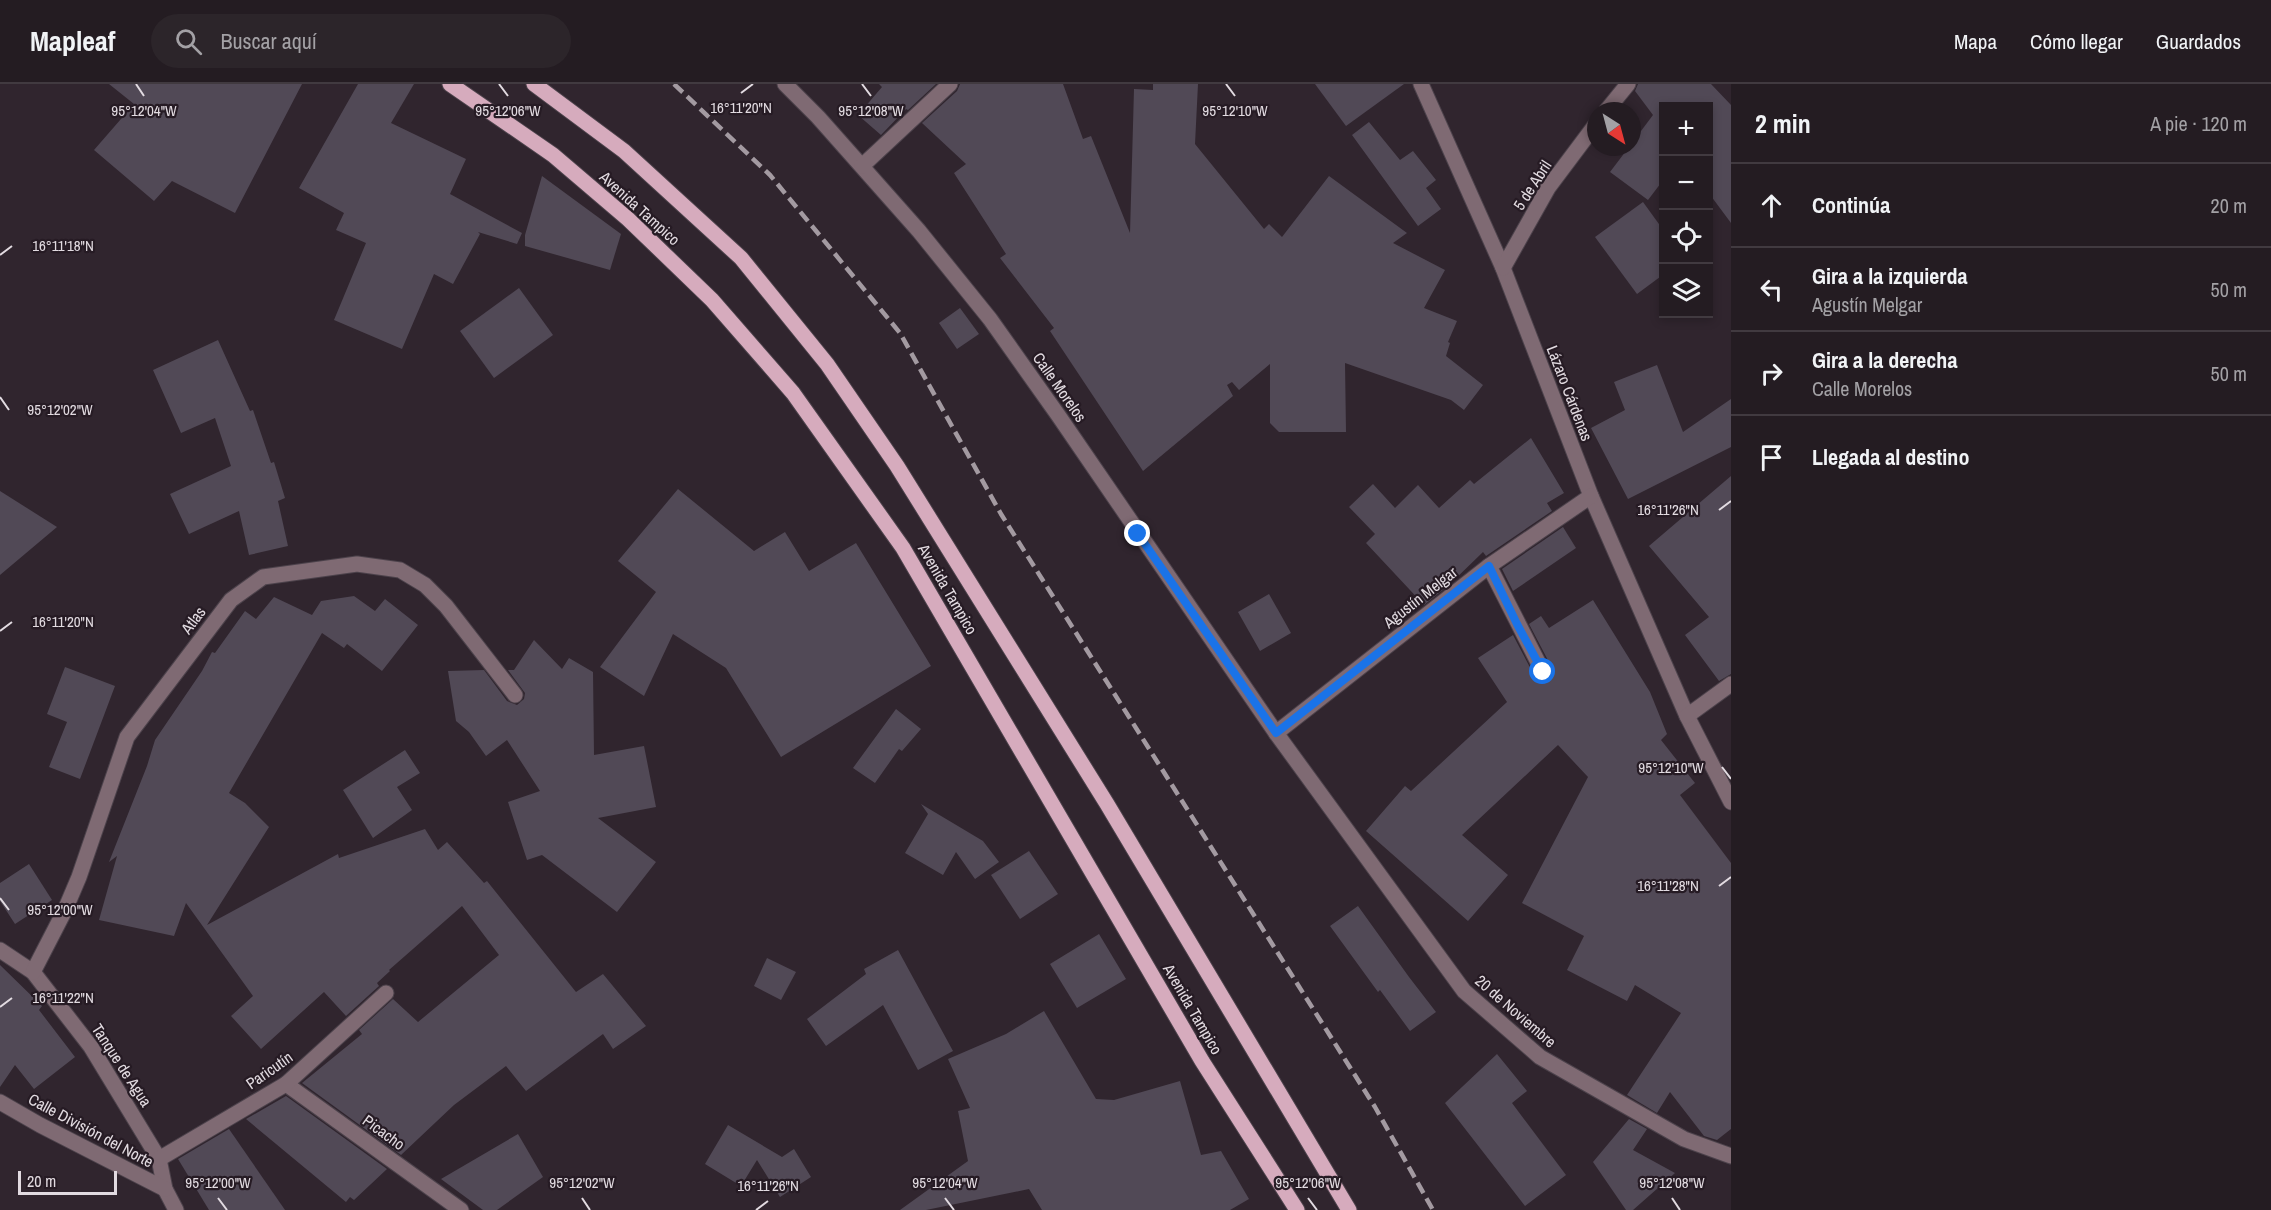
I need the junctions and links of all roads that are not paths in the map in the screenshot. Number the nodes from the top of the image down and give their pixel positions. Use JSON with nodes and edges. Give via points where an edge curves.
{"nodes":[{"id":1,"x":450,"y":84,"type":"edge"},
{"id":2,"x":534,"y":84,"type":"edge"},
{"id":3,"x":950,"y":84,"type":"edge"},
{"id":4,"x":1421,"y":84,"type":"edge"},
{"id":5,"x":1628,"y":84,"type":"edge"},
{"id":6,"x":787,"y":85,"type":"edge"},
{"id":7,"x":1613,"y":102,"type":"edge"},
{"id":8,"x":1587,"y":136,"type":"edge"},
{"id":9,"x":862,"y":166,"type":"junction"},
{"id":10,"x":1503,"y":268,"type":"junction"},
{"id":11,"x":1591,"y":496,"type":"junction"},
{"id":12,"x":1489,"y":566,"type":"junction"},
{"id":13,"x":1543,"y":672,"type":"dead end"},
{"id":14,"x":1731,"y":684,"type":"edge"},
{"id":15,"x":515,"y":695,"type":"dead end"},
{"id":16,"x":1687,"y":716,"type":"junction"},
{"id":17,"x":1276,"y":733,"type":"junction"},
{"id":18,"x":1731,"y":802,"type":"edge"},
{"id":19,"x":0,"y":950,"type":"edge"},
{"id":20,"x":33,"y":972,"type":"junction"},
{"id":21,"x":386,"y":993,"type":"dead end"},
{"id":22,"x":286,"y":1084,"type":"junction"},
{"id":23,"x":0,"y":1102,"type":"edge"},
{"id":24,"x":1731,"y":1156,"type":"edge"},
{"id":25,"x":159,"y":1159,"type":"junction"},
{"id":26,"x":165,"y":1189,"type":"junction"},
{"id":27,"x":176,"y":1210,"type":"edge"},
{"id":28,"x":461,"y":1210,"type":"edge"},
{"id":29,"x":1297,"y":1210,"type":"edge"},
{"id":30,"x":1349,"y":1210,"type":"edge"}],
"edges":[{"from":1,"to":29,"type":"main road","name":"Avenida Tampico","via":[[553,155],[628,219],[712,300],[793,393],[903,548],[1202,1061]]},
{"from":2,"to":30,"type":"main road","name":"Avenida Tampico","via":[[624,151],[741,258],[827,364],[897,466],[1107,804]]},
{"from":3,"to":9,"type":"street"},
{"from":4,"to":10,"type":"street","name":"Lázaro Cárdenas"},
{"from":5,"to":7,"type":"street"},
{"from":6,"to":9,"type":"street","name":"Calle Morelos"},
{"from":8,"to":10,"type":"street","name":"5 de Abril","via":[[1548,188]]},
{"from":9,"to":17,"type":"street","name":"Calle Morelos","via":[[990,319]]},
{"from":10,"to":11,"type":"street","name":"Lázaro Cárdenas"},
{"from":11,"to":12,"type":"street","name":"Agustín Melgar"},
{"from":11,"to":16,"type":"street","name":"Lázaro Cárdenas"},
{"from":12,"to":13,"type":"street"},
{"from":12,"to":17,"type":"street","name":"Agustín Melgar"},
{"from":14,"to":16,"type":"street"},
{"from":15,"to":20,"type":"street","name":"Atlas","via":[[446,606],[425,585],[400,570],[357,564],[263,577],[231,600],[127,737],[79,877]]},
{"from":16,"to":18,"type":"street","name":"Lázaro Cárdenas"},
{"from":17,"to":24,"type":"street","name":"20 de Noviembre","via":[[1464,991],[1540,1057],[1684,1139]]},
{"from":19,"to":20,"type":"street","name":"Tanque de Agua"},
{"from":20,"to":25,"type":"street","name":"Tanque de Agua","via":[[91,1047]]},
{"from":21,"to":22,"type":"street","name":"Paricutín"},
{"from":22,"to":25,"type":"street","name":"Paricutín"},
{"from":22,"to":28,"type":"street","name":"Picacho"},
{"from":23,"to":26,"type":"street","name":"Calle División del Norte"},
{"from":25,"to":26,"type":"street","name":"Tanque de Agua"},
{"from":26,"to":27,"type":"street","name":"Tanque de Agua"}]}
